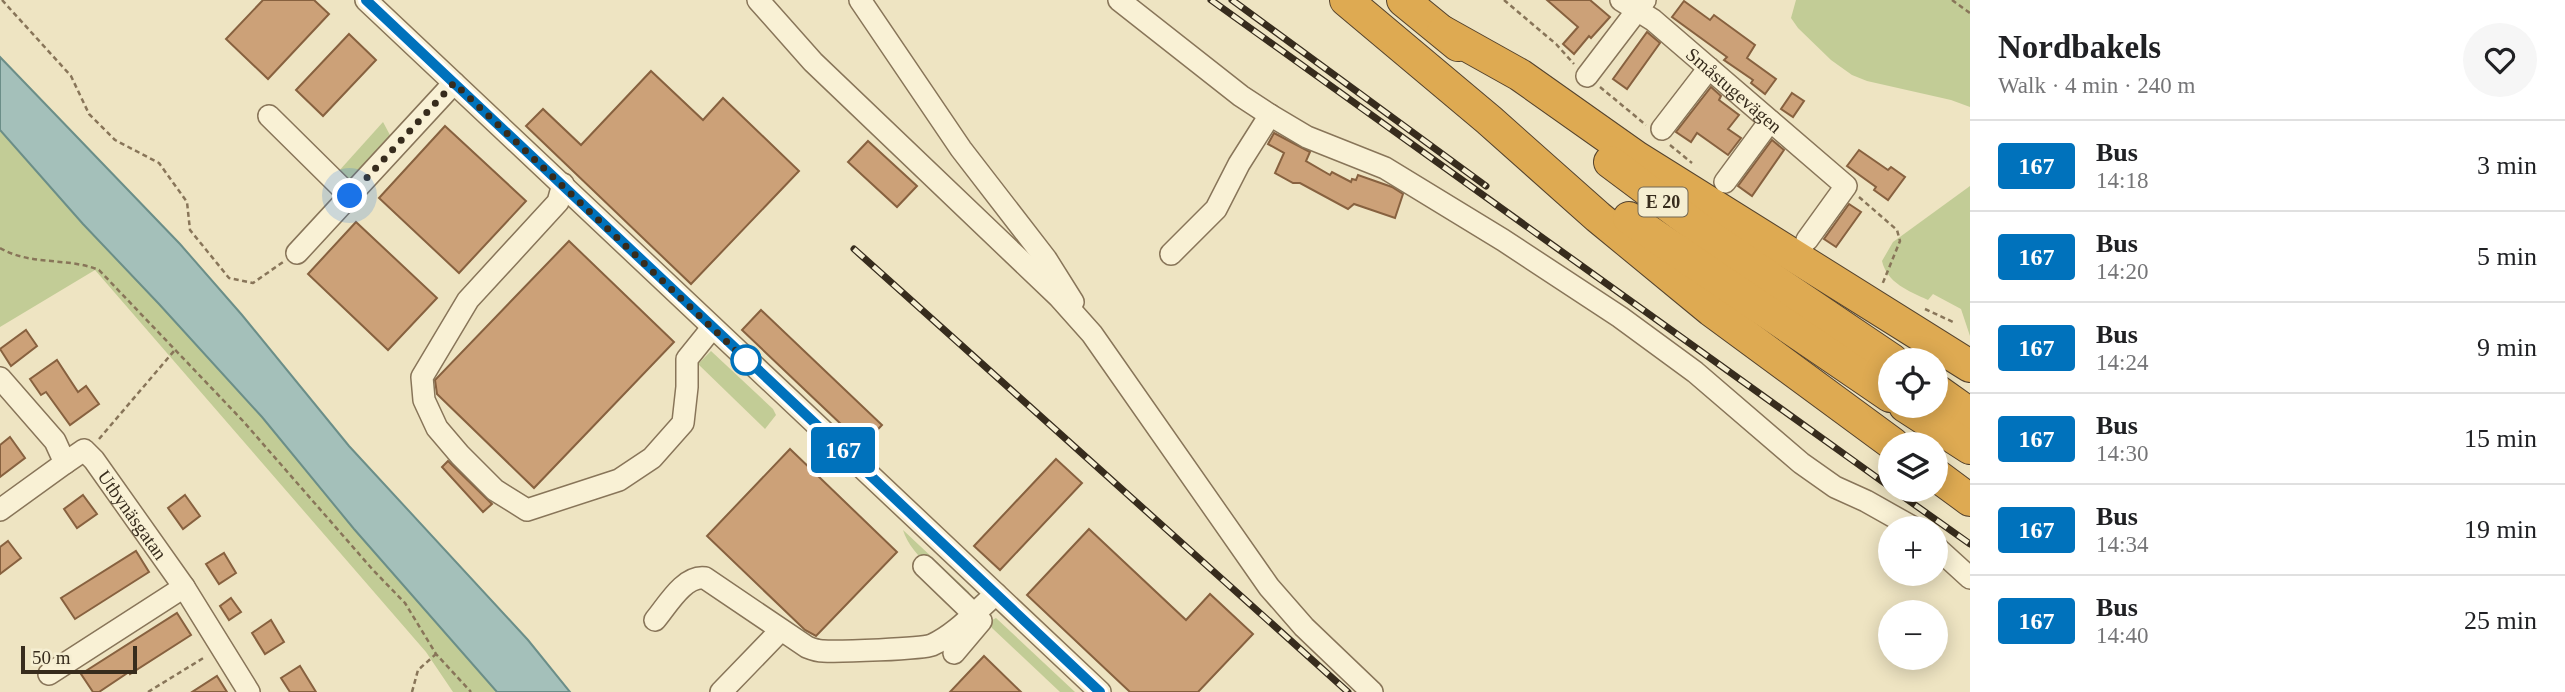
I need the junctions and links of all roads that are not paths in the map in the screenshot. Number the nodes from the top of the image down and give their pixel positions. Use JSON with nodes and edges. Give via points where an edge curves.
{"nodes":[{"id":1,"x":366,"y":0,"type":"edge"},
{"id":2,"x":758,"y":0,"type":"edge"},
{"id":3,"x":860,"y":0,"type":"edge"},
{"id":4,"x":1119,"y":0,"type":"edge"},
{"id":5,"x":1346,"y":0,"type":"edge"},
{"id":6,"x":1403,"y":0,"type":"edge"},
{"id":7,"x":1634,"y":3,"type":"edge"},
{"id":8,"x":1443,"y":32,"type":"junction"},
{"id":9,"x":1709,"y":68,"type":"junction"},
{"id":10,"x":1587,"y":76,"type":"dead end"},
{"id":11,"x":454,"y":83,"type":"junction"},
{"id":12,"x":1270,"y":115,"type":"junction"},
{"id":13,"x":269,"y":116,"type":"dead end"},
{"id":14,"x":1770,"y":121,"type":"junction"},
{"id":15,"x":1662,"y":129,"type":"dead end"},
{"id":16,"x":1500,"y":130,"type":"junction"},
{"id":17,"x":1725,"y":182,"type":"dead end"},
{"id":18,"x":563,"y":184,"type":"junction"},
{"id":19,"x":350,"y":196,"type":"junction"},
{"id":20,"x":1807,"y":240,"type":"dead end"},
{"id":21,"x":297,"y":253,"type":"road end"},
{"id":22,"x":1171,"y":254,"type":"dead end"},
{"id":23,"x":712,"y":328,"type":"junction"},
{"id":24,"x":1092,"y":334,"type":"junction"},
{"id":25,"x":1878,"y":351,"type":"edge"},
{"id":26,"x":1970,"y":366,"type":"edge"},
{"id":27,"x":0,"y":378,"type":"edge"},
{"id":28,"x":1878,"y":388,"type":"edge"},
{"id":29,"x":1948,"y":398,"type":"edge"},
{"id":30,"x":1970,"y":414,"type":"edge"},
{"id":31,"x":1924,"y":418,"type":"edge"},
{"id":32,"x":1878,"y":434,"type":"edge"},
{"id":33,"x":1970,"y":448,"type":"edge"},
{"id":34,"x":65,"y":463,"type":"junction"},
{"id":35,"x":1948,"y":484,"type":"edge"},
{"id":36,"x":1970,"y":500,"type":"edge"},
{"id":37,"x":0,"y":510,"type":"edge"},
{"id":38,"x":1893,"y":516,"type":"edge"},
{"id":39,"x":1948,"y":558,"type":"edge"},
{"id":40,"x":924,"y":566,"type":"dead end"},
{"id":41,"x":1970,"y":578,"type":"edge"},
{"id":42,"x":184,"y":587,"type":"junction"},
{"id":43,"x":996,"y":594,"type":"junction"},
{"id":44,"x":974,"y":615,"type":"junction"},
{"id":45,"x":654,"y":620,"type":"dead end"},
{"id":46,"x":780,"y":630,"type":"junction"},
{"id":47,"x":954,"y":653,"type":"dead end"},
{"id":48,"x":49,"y":674,"type":"dead end"},
{"id":49,"x":249,"y":692,"type":"edge"},
{"id":50,"x":721,"y":692,"type":"edge"},
{"id":51,"x":1100,"y":692,"type":"edge"},
{"id":52,"x":1372,"y":692,"type":"edge"}],
"edges":[{"from":1,"to":11,"type":"street"},
{"from":2,"to":24,"type":"street","via":[[813,62]]},
{"from":3,"to":24,"type":"street","via":[[961,149],[1046,259]]},
{"from":4,"to":12,"type":"street"},
{"from":5,"to":16,"type":"highway","number":"E 20"},
{"from":6,"to":8,"type":"highway","number":"E 20"},
{"from":7,"to":9,"type":"street","name":"Småstugevägen"},
{"from":7,"to":10,"type":"street"},
{"from":8,"to":25,"type":"highway","number":"E 20","via":[[1713,239]]},
{"from":8,"to":26,"type":"highway","via":[[1520,75],[1636,157]]},
{"from":9,"to":14,"type":"street","name":"Småstugevägen"},
{"from":9,"to":15,"type":"street"},
{"from":11,"to":18,"type":"street"},
{"from":11,"to":19,"type":"street"},
{"from":12,"to":22,"type":"street","via":[[1216,209]]},
{"from":12,"to":38,"type":"street","via":[[1307,137],[1385,168],[1515,248],[1695,372],[1801,463],[1835,487]]},
{"from":13,"to":19,"type":"street"},
{"from":14,"to":17,"type":"street"},
{"from":14,"to":20,"type":"street","name":"Småstugevägen","via":[[1846,186]]},
{"from":16,"to":28,"type":"highway","number":"E 20"},
{"from":16,"to":32,"type":"highway","via":[[1711,310]]},
{"from":18,"to":23,"type":"street"},
{"from":18,"to":23,"type":"street","via":[[558,202],[468,300],[422,377],[424,400],[437,428],[495,490],[527,510],[618,480],[652,458],[683,423],[687,359]]},
{"from":19,"to":21,"type":"street"},
{"from":23,"to":43,"type":"street"},
{"from":24,"to":52,"type":"street","via":[[1269,587]]},
{"from":27,"to":34,"type":"street","via":[[55,441]]},
{"from":29,"to":30,"type":"highway"},
{"from":31,"to":33,"type":"highway"},
{"from":34,"to":37,"type":"street"},
{"from":34,"to":42,"type":"street","name":"Utbynäsgatan","via":[[85,450]]},
{"from":35,"to":36,"type":"highway"},
{"from":39,"to":41,"type":"street"},
{"from":40,"to":44,"type":"street"},
{"from":42,"to":48,"type":"street"},
{"from":42,"to":49,"type":"street","name":"Utbynäsgatan"},
{"from":43,"to":44,"type":"street"},
{"from":43,"to":51,"type":"street"},
{"from":44,"to":46,"type":"street","via":[[939,642],[919,649],[822,651],[807,648]]},
{"from":44,"to":47,"type":"street","via":[[981,621]]},
{"from":45,"to":46,"type":"street","via":[[687,583],[700,577]]},
{"from":46,"to":50,"type":"street"}]}
